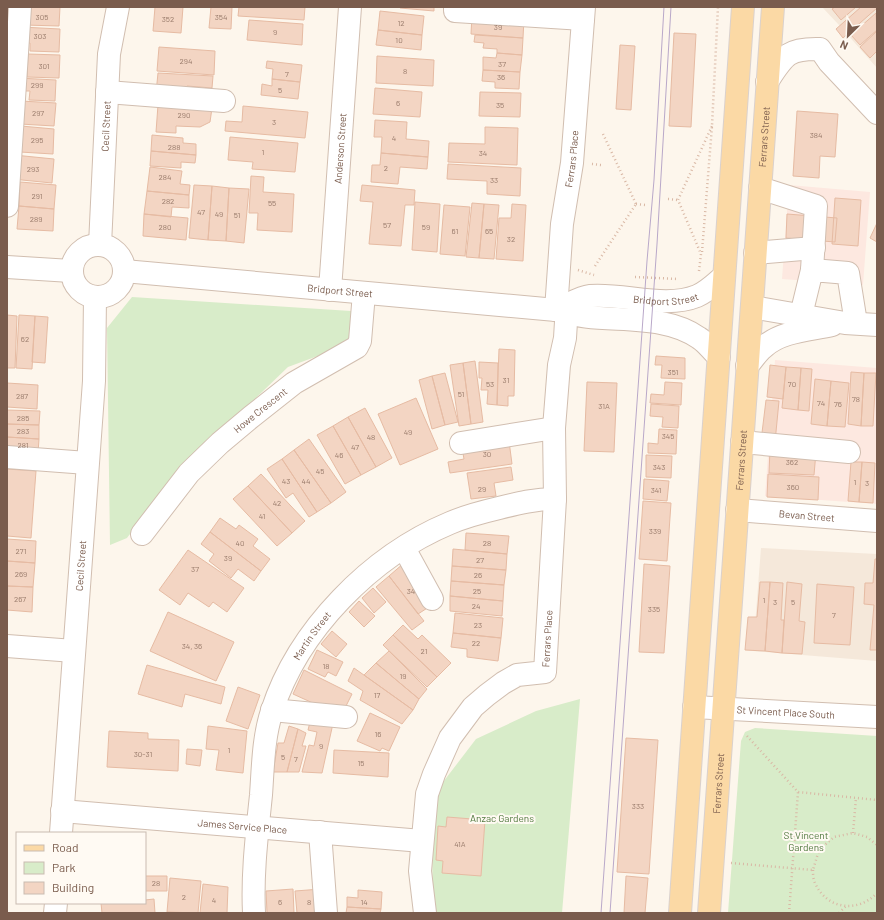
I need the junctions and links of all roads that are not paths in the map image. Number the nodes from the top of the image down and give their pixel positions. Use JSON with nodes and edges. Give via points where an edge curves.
{"nodes":[{"id":1,"x":20,"y":7,"type":"edge"},
{"id":2,"x":118,"y":7,"type":"edge"},
{"id":3,"x":350,"y":7,"type":"edge"},
{"id":4,"x":456,"y":7,"type":"edge"},
{"id":5,"x":743,"y":7,"type":"edge"},
{"id":6,"x":773,"y":7,"type":"edge"},
{"id":7,"x":583,"y":13,"type":"edge"},
{"id":8,"x":770,"y":42,"type":"junction"},
{"id":9,"x":740,"y":61,"type":"junction"},
{"id":10,"x":767,"y":82,"type":"junction"},
{"id":11,"x":107,"y":92,"type":"junction"},
{"id":12,"x":224,"y":101,"type":"dead end"},
{"id":13,"x":877,"y":113,"type":"edge"},
{"id":14,"x":9,"y":138,"type":"edge"},
{"id":15,"x":760,"y":188,"type":"junction"},
{"id":16,"x":7,"y":206,"type":"edge"},
{"id":17,"x":100,"y":246,"type":"junction"},
{"id":18,"x":814,"y":248,"type":"junction"},
{"id":19,"x":755,"y":253,"type":"junction"},
{"id":20,"x":7,"y":267,"type":"edge"},
{"id":21,"x":812,"y":270,"type":"junction"},
{"id":22,"x":71,"y":271,"type":"junction"},
{"id":23,"x":124,"y":271,"type":"junction"},
{"id":24,"x":724,"y":276,"type":"junction"},
{"id":25,"x":330,"y":290,"type":"junction"},
{"id":26,"x":364,"y":293,"type":"junction"},
{"id":27,"x":95,"y":297,"type":"junction"},
{"id":28,"x":752,"y":307,"type":"junction"},
{"id":29,"x":563,"y":309,"type":"junction"},
{"id":30,"x":801,"y":315,"type":"junction"},
{"id":31,"x":859,"y":324,"type":"edge"},
{"id":32,"x":719,"y":352,"type":"junction"},
{"id":33,"x":748,"y":366,"type":"junction"},
{"id":34,"x":554,"y":428,"type":"junction"},
{"id":35,"x":742,"y":442,"type":"junction"},
{"id":36,"x":461,"y":443,"type":"dead end"},
{"id":37,"x":849,"y":452,"type":"dead end"},
{"id":38,"x":7,"y":457,"type":"edge"},
{"id":39,"x":87,"y":463,"type":"junction"},
{"id":40,"x":556,"y":499,"type":"junction"},
{"id":41,"x":737,"y":510,"type":"junction"},
{"id":42,"x":877,"y":521,"type":"edge"},
{"id":43,"x":142,"y":534,"type":"dead end"},
{"id":44,"x":404,"y":548,"type":"junction"},
{"id":45,"x":432,"y":599,"type":"dead end"},
{"id":46,"x":7,"y":646,"type":"edge"},
{"id":47,"x":74,"y":651,"type":"junction"},
{"id":48,"x":694,"y":708,"type":"junction"},
{"id":49,"x":724,"y":709,"type":"junction"},
{"id":50,"x":272,"y":710,"type":"junction"},
{"id":51,"x":346,"y":717,"type":"dead end"},
{"id":52,"x":877,"y":717,"type":"edge"},
{"id":53,"x":62,"y":811,"type":"junction"},
{"id":54,"x":258,"y":827,"type":"junction"},
{"id":55,"x":60,"y":832,"type":"edge"},
{"id":56,"x":320,"y":832,"type":"junction"},
{"id":57,"x":422,"y":841,"type":"junction"},
{"id":58,"x":254,"y":913,"type":"edge"},
{"id":59,"x":326,"y":913,"type":"edge"},
{"id":60,"x":425,"y":913,"type":"edge"},
{"id":61,"x":680,"y":913,"type":"edge"},
{"id":62,"x":709,"y":913,"type":"edge"}],
"edges":[{"from":1,"to":14,"type":"street"},
{"from":2,"to":11,"type":"street","name":"Cecil Street","via":[[109,54]]},
{"from":3,"to":25,"type":"street","name":"Anderson Street"},
{"from":4,"to":7,"type":"street","via":[[455,11]]},
{"from":5,"to":9,"type":"main road"},
{"from":6,"to":8,"type":"main road","name":"Ferrars Street"},
{"from":7,"to":29,"type":"street","name":"Ferrars Place","via":[[572,163],[562,224],[559,267]]},
{"from":8,"to":9,"type":"main road","via":[[755,44]]},
{"from":8,"to":10,"type":"main road","name":"Ferrars Street"},
{"from":9,"to":24,"type":"main road"},
{"from":10,"to":13,"type":"street","via":[[785,56],[795,50],[820,49]]},
{"from":10,"to":15,"type":"main road","name":"Ferrars Street"},
{"from":11,"to":12,"type":"street"},
{"from":11,"to":17,"type":"street","name":"Cecil Street"},
{"from":14,"to":16,"type":"street"},
{"from":15,"to":18,"type":"street","via":[[816,206]]},
{"from":15,"to":19,"type":"main road","name":"Ferrars Street"},
{"from":17,"to":22,"type":"street","via":[[88,247],[80,252]]},
{"from":17,"to":23,"type":"street","via":[[116,252]]},
{"from":18,"to":19,"type":"street"},
{"from":18,"to":21,"type":"street"},
{"from":19,"to":28,"type":"main road","name":"Ferrars Street"},
{"from":20,"to":22,"type":"street"},
{"from":21,"to":30,"type":"street"},
{"from":21,"to":31,"type":"street","via":[[848,274]]},
{"from":22,"to":27,"type":"street","via":[[77,288]]},
{"from":23,"to":25,"type":"street","name":"Bridport Street"},
{"from":23,"to":27,"type":"street","via":[[118,288],[104,297]]},
{"from":24,"to":29,"type":"street","name":"Bridport Street","via":[[704,292],[685,299],[665,301],[592,296]]},
{"from":24,"to":32,"type":"main road"},
{"from":25,"to":26,"type":"street","name":"Bridport Street"},
{"from":26,"to":29,"type":"street","name":"Bridport Street"},
{"from":26,"to":43,"type":"street","name":"Howe Crescent","via":[[360,341],[357,346],[294,384],[220,443],[189,473]]},
{"from":27,"to":39,"type":"street","name":"Cecil Street","via":[[94,381]]},
{"from":28,"to":30,"type":"street"},
{"from":28,"to":32,"type":"main road","via":[[746,307],[740,312]]},
{"from":28,"to":33,"type":"main road","name":"Ferrars Street"},
{"from":29,"to":32,"type":"street","name":"Bridport Street","via":[[585,317],[642,321],[677,327],[700,338]]},
{"from":29,"to":34,"type":"street","name":"Ferrars Place","via":[[565,338]]},
{"from":30,"to":31,"type":"street"},
{"from":31,"to":33,"type":"street","via":[[794,333],[775,340],[764,346]]},
{"from":32,"to":48,"type":"main road"},
{"from":33,"to":35,"type":"main road","name":"Ferrars Street"},
{"from":34,"to":36,"type":"street"},
{"from":34,"to":40,"type":"street","name":"Ferrars Place"},
{"from":35,"to":37,"type":"street"},
{"from":35,"to":41,"type":"main road","name":"Ferrars Street"},
{"from":38,"to":39,"type":"street"},
{"from":39,"to":47,"type":"street","name":"Cecil Street"},
{"from":40,"to":44,"type":"street","name":"Martin Street","via":[[538,499],[476,513],[418,538]]},
{"from":40,"to":57,"type":"street","name":"Ferrars Place","via":[[545,672],[517,675],[503,683],[473,708],[450,738],[427,794]]},
{"from":41,"to":42,"type":"street","name":"Bevan Street"},
{"from":41,"to":49,"type":"main road","name":"Ferrars Street"},
{"from":44,"to":45,"type":"street"},
{"from":44,"to":50,"type":"street","name":"Martin Street","via":[[371,571],[324,617],[291,666]]},
{"from":46,"to":47,"type":"street"},
{"from":47,"to":53,"type":"street","name":"Cecil Street"},
{"from":48,"to":49,"type":"street","name":"St Vincent Place South"},
{"from":48,"to":61,"type":"main road"},
{"from":49,"to":52,"type":"street","name":"St Vincent Place South"},
{"from":49,"to":62,"type":"main road","name":"Ferrars Street"},
{"from":50,"to":51,"type":"street"},
{"from":50,"to":54,"type":"street","name":"Martin Street","via":[[264,753]]},
{"from":53,"to":54,"type":"street","name":"James Service Place"},
{"from":53,"to":55,"type":"street","name":"Cecil Street"},
{"from":54,"to":56,"type":"street","name":"James Service Place"},
{"from":54,"to":58,"type":"street","name":"Martin Street"},
{"from":56,"to":57,"type":"street","name":"James Service Place"},
{"from":56,"to":59,"type":"street"},
{"from":57,"to":60,"type":"street","name":"Ferrars Place","via":[[420,870]]}]}
